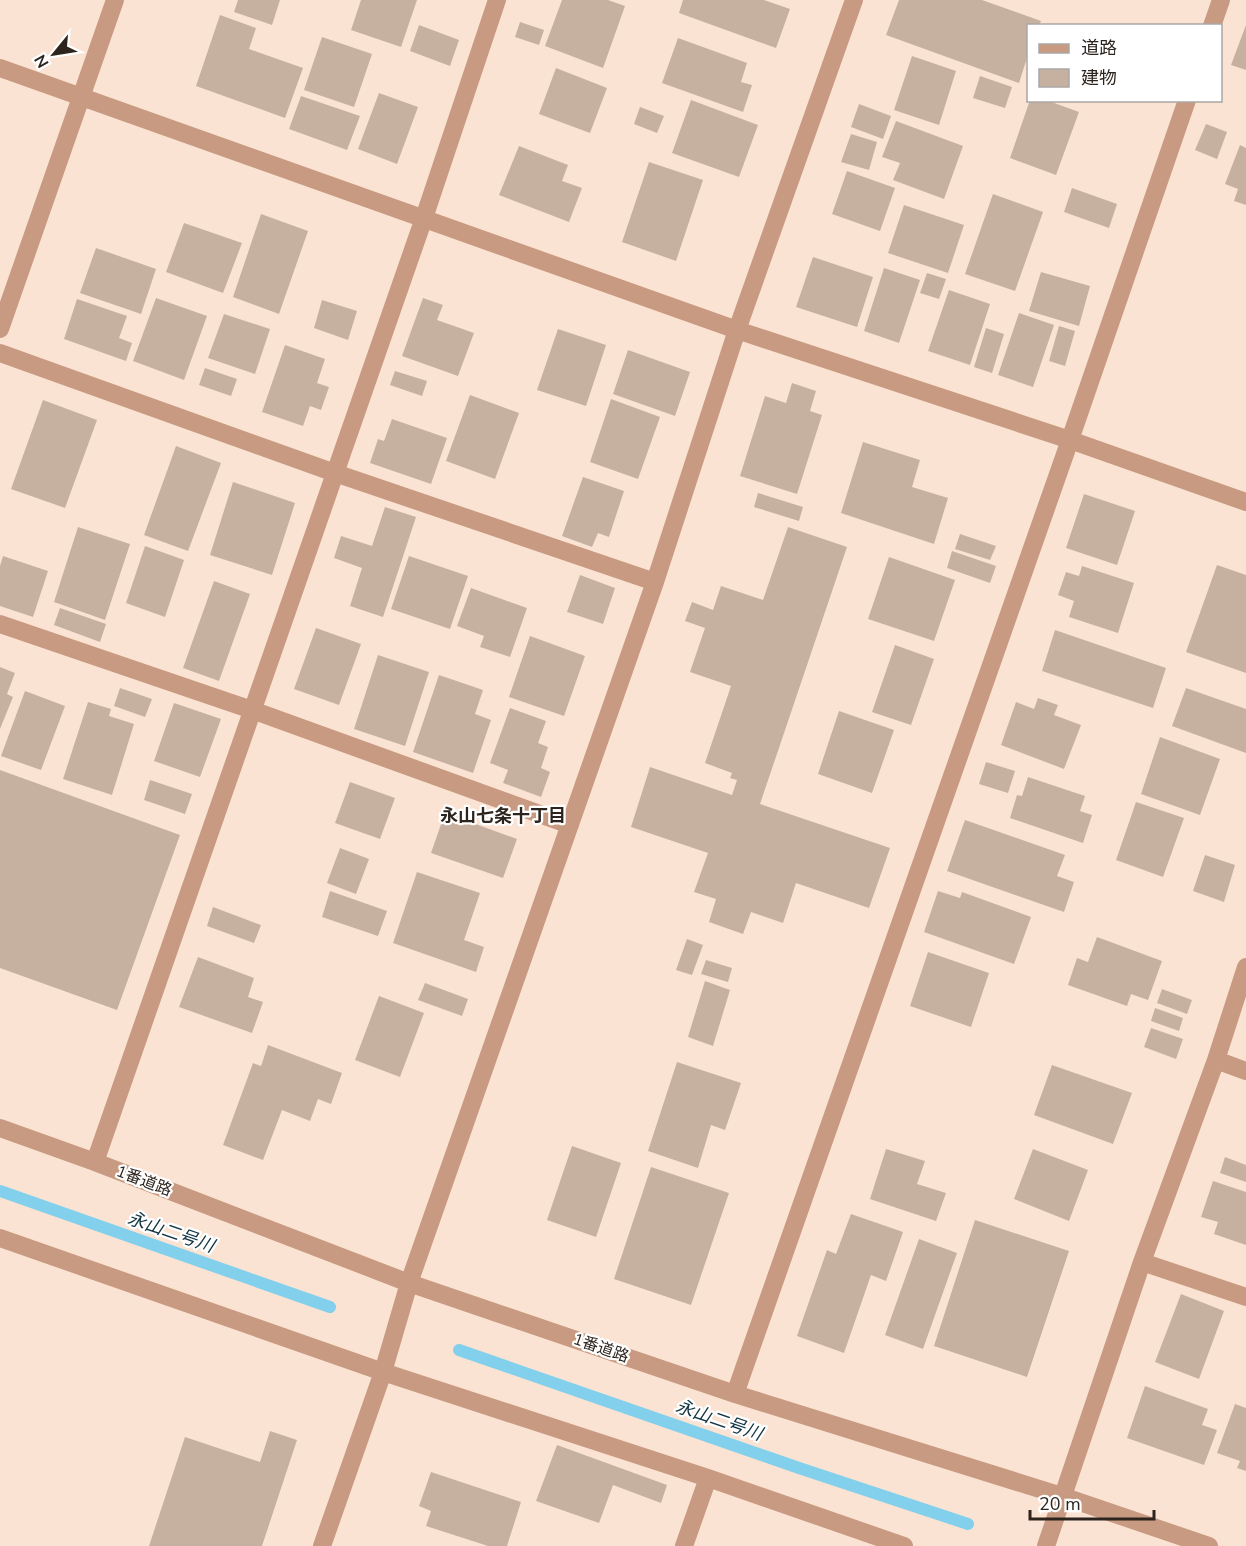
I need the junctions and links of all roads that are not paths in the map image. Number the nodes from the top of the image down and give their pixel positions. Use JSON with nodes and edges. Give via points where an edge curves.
{"nodes":[{"id":1,"x":116,"y":0,"type":"edge"},
{"id":2,"x":497,"y":0,"type":"edge"},
{"id":3,"x":854,"y":0,"type":"edge"},
{"id":4,"x":1221,"y":0,"type":"edge"},
{"id":5,"x":1213,"y":24,"type":"edge"},
{"id":6,"x":0,"y":68,"type":"edge"},
{"id":7,"x":82,"y":97,"type":"junction"},
{"id":8,"x":1186,"y":102,"type":"edge"},
{"id":9,"x":424,"y":218,"type":"junction"},
{"id":10,"x":0,"y":329,"type":"edge"},
{"id":11,"x":737,"y":330,"type":"junction"},
{"id":12,"x":0,"y":353,"type":"edge"},
{"id":13,"x":1070,"y":440,"type":"junction"},
{"id":14,"x":335,"y":473,"type":"junction"},
{"id":15,"x":1246,"y":502,"type":"edge"},
{"id":16,"x":655,"y":582,"type":"junction"},
{"id":17,"x":0,"y":624,"type":"edge"},
{"id":18,"x":252,"y":710,"type":"junction"},
{"id":19,"x":570,"y":825,"type":"junction"},
{"id":20,"x":1246,"y":967,"type":"edge"},
{"id":21,"x":1216,"y":1060,"type":"junction"},
{"id":22,"x":1246,"y":1071,"type":"edge"},
{"id":23,"x":0,"y":1128,"type":"edge"},
{"id":24,"x":95,"y":1162,"type":"junction"},
{"id":25,"x":0,"y":1238,"type":"edge"},
{"id":26,"x":1142,"y":1262,"type":"junction"},
{"id":27,"x":409,"y":1283,"type":"junction"},
{"id":28,"x":1246,"y":1297,"type":"edge"},
{"id":29,"x":383,"y":1372,"type":"junction"},
{"id":30,"x":735,"y":1394,"type":"junction"},
{"id":31,"x":708,"y":1478,"type":"junction"},
{"id":32,"x":1062,"y":1497,"type":"junction"},
{"id":33,"x":322,"y":1546,"type":"edge"},
{"id":34,"x":684,"y":1546,"type":"edge"},
{"id":35,"x":904,"y":1546,"type":"edge"},
{"id":36,"x":1046,"y":1546,"type":"edge"},
{"id":37,"x":1209,"y":1546,"type":"edge"}],
"edges":[{"from":1,"to":7,"type":"street"},
{"from":2,"to":9,"type":"street"},
{"from":3,"to":11,"type":"street"},
{"from":4,"to":5,"type":"street"},
{"from":6,"to":7,"type":"street"},
{"from":7,"to":9,"type":"street"},
{"from":7,"to":10,"type":"street"},
{"from":8,"to":13,"type":"street"},
{"from":9,"to":11,"type":"street"},
{"from":9,"to":14,"type":"street"},
{"from":11,"to":13,"type":"street"},
{"from":11,"to":16,"type":"street"},
{"from":12,"to":14,"type":"street"},
{"from":13,"to":15,"type":"street"},
{"from":13,"to":30,"type":"street"},
{"from":14,"to":16,"type":"street"},
{"from":14,"to":18,"type":"street"},
{"from":16,"to":19,"type":"street"},
{"from":17,"to":18,"type":"street"},
{"from":18,"to":19,"type":"street"},
{"from":18,"to":24,"type":"street"},
{"from":19,"to":27,"type":"street"},
{"from":20,"to":21,"type":"street"},
{"from":21,"to":22,"type":"street"},
{"from":21,"to":26,"type":"street"},
{"from":23,"to":24,"type":"street","name":"1番道路"},
{"from":24,"to":27,"type":"street","name":"1番道路"},
{"from":25,"to":29,"type":"street"},
{"from":26,"to":28,"type":"street"},
{"from":26,"to":32,"type":"street"},
{"from":27,"to":29,"type":"street"},
{"from":27,"to":30,"type":"street","name":"1番道路"},
{"from":29,"to":31,"type":"street"},
{"from":29,"to":33,"type":"street"},
{"from":30,"to":32,"type":"street","name":"1番道路"},
{"from":31,"to":34,"type":"street"},
{"from":31,"to":35,"type":"street"},
{"from":32,"to":36,"type":"street"},
{"from":32,"to":37,"type":"street","name":"1番道路"}]}
